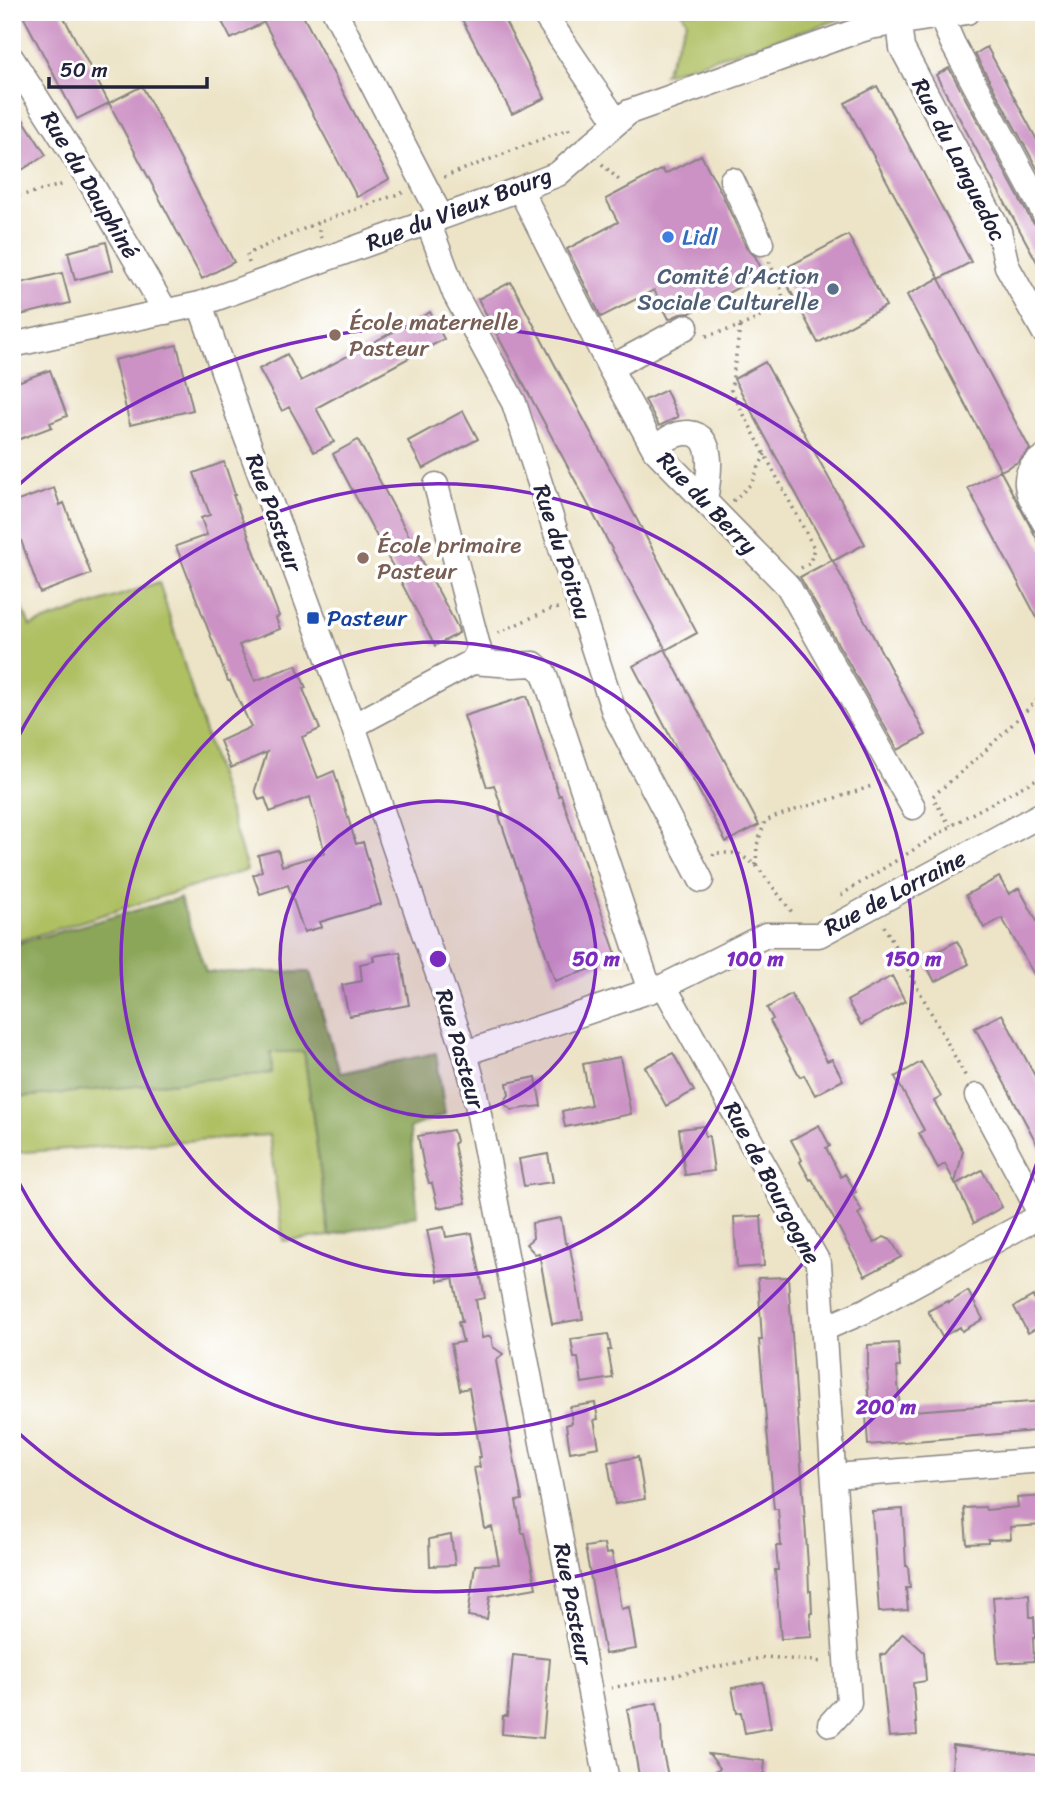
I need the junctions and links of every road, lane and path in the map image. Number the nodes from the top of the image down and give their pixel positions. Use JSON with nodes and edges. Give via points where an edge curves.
{"nodes":[{"id":1,"x":335,"y":12,"type":"edge"},
{"id":2,"x":543,"y":12,"type":"edge"},
{"id":3,"x":955,"y":14,"type":"edge"},
{"id":4,"x":899,"y":23,"type":"junction"},
{"id":5,"x":12,"y":59,"type":"edge"},
{"id":6,"x":617,"y":122,"type":"junction"},
{"id":7,"x":89,"y":178,"type":"junction"},
{"id":8,"x":732,"y":180,"type":"dead end"},
{"id":9,"x":520,"y":189,"type":"junction"},
{"id":10,"x":12,"y":198,"type":"edge"},
{"id":11,"x":1044,"y":213,"type":"edge"},
{"id":12,"x":434,"y":220,"type":"junction"},
{"id":13,"x":761,"y":243,"type":"joint"},
{"id":14,"x":200,"y":304,"type":"junction"},
{"id":15,"x":166,"y":312,"type":"junction"},
{"id":16,"x":686,"y":327,"type":"joint"},
{"id":17,"x":740,"y":327,"type":"junction"},
{"id":18,"x":1044,"y":332,"type":"edge"},
{"id":19,"x":12,"y":345,"type":"edge"},
{"id":20,"x":610,"y":368,"type":"junction"},
{"id":21,"x":655,"y":450,"type":"junction"},
{"id":22,"x":765,"y":454,"type":"junction"},
{"id":23,"x":1044,"y":457,"type":"edge"},
{"id":24,"x":436,"y":485,"type":"dead end"},
{"id":25,"x":712,"y":508,"type":"junction"},
{"id":26,"x":1044,"y":522,"type":"edge"},
{"id":27,"x":784,"y":582,"type":"junction"},
{"id":28,"x":580,"y":606,"type":"junction"},
{"id":29,"x":475,"y":653,"type":"junction"},
{"id":30,"x":1044,"y":693,"type":"edge"},
{"id":31,"x":353,"y":726,"type":"junction"},
{"id":32,"x":1044,"y":775,"type":"edge"},
{"id":33,"x":895,"y":777,"type":"junction"},
{"id":34,"x":923,"y":802,"type":"joint"},
{"id":35,"x":1044,"y":813,"type":"edge"},
{"id":36,"x":756,"y":865,"type":"junction"},
{"id":37,"x":701,"y":880,"type":"joint"},
{"id":38,"x":835,"y":899,"type":"dead end"},
{"id":39,"x":873,"y":906,"type":"junction"},
{"id":40,"x":796,"y":917,"type":"dead end"},
{"id":41,"x":657,"y":989,"type":"junction"},
{"id":42,"x":465,"y":1053,"type":"junction"},
{"id":43,"x":977,"y":1096,"type":"joint"},
{"id":44,"x":1043,"y":1215,"type":"edge"},
{"id":45,"x":823,"y":1329,"type":"junction"},
{"id":46,"x":1044,"y":1460,"type":"edge"},
{"id":47,"x":835,"y":1476,"type":"junction"},
{"id":48,"x":847,"y":1664,"type":"junction"},
{"id":49,"x":590,"y":1692,"type":"junction"},
{"id":50,"x":830,"y":1724,"type":"dead end"},
{"id":51,"x":607,"y":1781,"type":"edge"}],
"edges":[{"from":1,"to":12,"type":"street","name":"Rue du Poitou"},
{"from":2,"to":6,"type":"street"},
{"from":3,"to":4,"type":"street","name":"Rue du Vieux Bourg"},
{"from":3,"to":11,"type":"street","via":[[946,28],[953,44]]},
{"from":4,"to":6,"type":"street","name":"Rue du Vieux Bourg","via":[[862,29],[782,57],[629,112]]},
{"from":4,"to":18,"type":"street","name":"Rue du Languedoc","via":[[902,48],[999,231],[1007,266]]},
{"from":5,"to":7,"type":"street","name":"Rue du Dauphiné"},
{"from":6,"to":9,"type":"street","name":"Rue du Vieux Bourg","via":[[558,174]]},
{"from":7,"to":10,"type":"path"},
{"from":7,"to":15,"type":"street","name":"Rue du Dauphiné"},
{"from":8,"to":13,"type":"street"},
{"from":9,"to":12,"type":"street","name":"Rue du Vieux Bourg"},
{"from":9,"to":20,"type":"street","name":"Rue du Berry"},
{"from":12,"to":14,"type":"street","name":"Rue du Vieux Bourg"},
{"from":12,"to":28,"type":"street","name":"Rue du Poitou","via":[[455,293],[514,403]]},
{"from":13,"to":17,"type":"path","via":[[783,302]]},
{"from":14,"to":15,"type":"street","name":"Rue du Vieux Bourg"},
{"from":14,"to":31,"type":"street","name":"Rue Pasteur"},
{"from":15,"to":19,"type":"street","name":"Rue du Vieux Bourg"},
{"from":16,"to":17,"type":"path","via":[[701,337]]},
{"from":16,"to":20,"type":"street"},
{"from":17,"to":22,"type":"path","via":[[731,390]]},
{"from":20,"to":21,"type":"street","name":"Rue du Berry"},
{"from":21,"to":25,"type":"street","name":"Rue du Berry"},
{"from":21,"to":25,"type":"street","via":[[670,436],[681,434],[699,435],[705,441]]},
{"from":22,"to":25,"type":"path","via":[[751,484]]},
{"from":22,"to":27,"type":"path","via":[[814,548],[810,563]]},
{"from":23,"to":26,"type":"street","via":[[1030,469],[1026,480]]},
{"from":24,"to":29,"type":"street"},
{"from":25,"to":27,"type":"street","name":"Rue du Berry"},
{"from":27,"to":33,"type":"street","name":"Rue du Berry"},
{"from":28,"to":29,"type":"path","via":[[548,610]]},
{"from":28,"to":37,"type":"street","name":"Rue du Poitou","via":[[615,715]]},
{"from":29,"to":31,"type":"street"},
{"from":29,"to":41,"type":"street","name":"Rue de Bourgogne","via":[[513,665],[534,664],[544,673]]},
{"from":30,"to":34,"type":"path","via":[[981,755]]},
{"from":31,"to":42,"type":"street","name":"Rue Pasteur"},
{"from":32,"to":38,"type":"path","via":[[965,817]]},
{"from":33,"to":34,"type":"street","name":"Rue du Berry"},
{"from":33,"to":36,"type":"path","via":[[765,821]]},
{"from":35,"to":39,"type":"street","name":"Rue de Lorraine"},
{"from":36,"to":37,"type":"path","via":[[737,853],[714,853]]},
{"from":36,"to":40,"type":"path"},
{"from":39,"to":41,"type":"street","name":"Rue de Lorraine","via":[[819,935],[766,935]]},
{"from":39,"to":43,"type":"path"},
{"from":41,"to":42,"type":"street","name":"Rue de Lorraine"},
{"from":41,"to":45,"type":"street","name":"Rue de Bourgogne","via":[[819,1265]]},
{"from":42,"to":49,"type":"street","name":"Rue Pasteur"},
{"from":43,"to":44,"type":"street"},
{"from":44,"to":45,"type":"street"},
{"from":45,"to":47,"type":"street","name":"Rue de Bourgogne"},
{"from":46,"to":47,"type":"street"},
{"from":47,"to":48,"type":"street","name":"Rue de Bourgogne"},
{"from":48,"to":49,"type":"path","via":[[766,1657]]},
{"from":48,"to":50,"type":"street","name":"Rue de Bourgogne","via":[[849,1703]]},
{"from":49,"to":51,"type":"street","name":"Rue Pasteur"}]}
